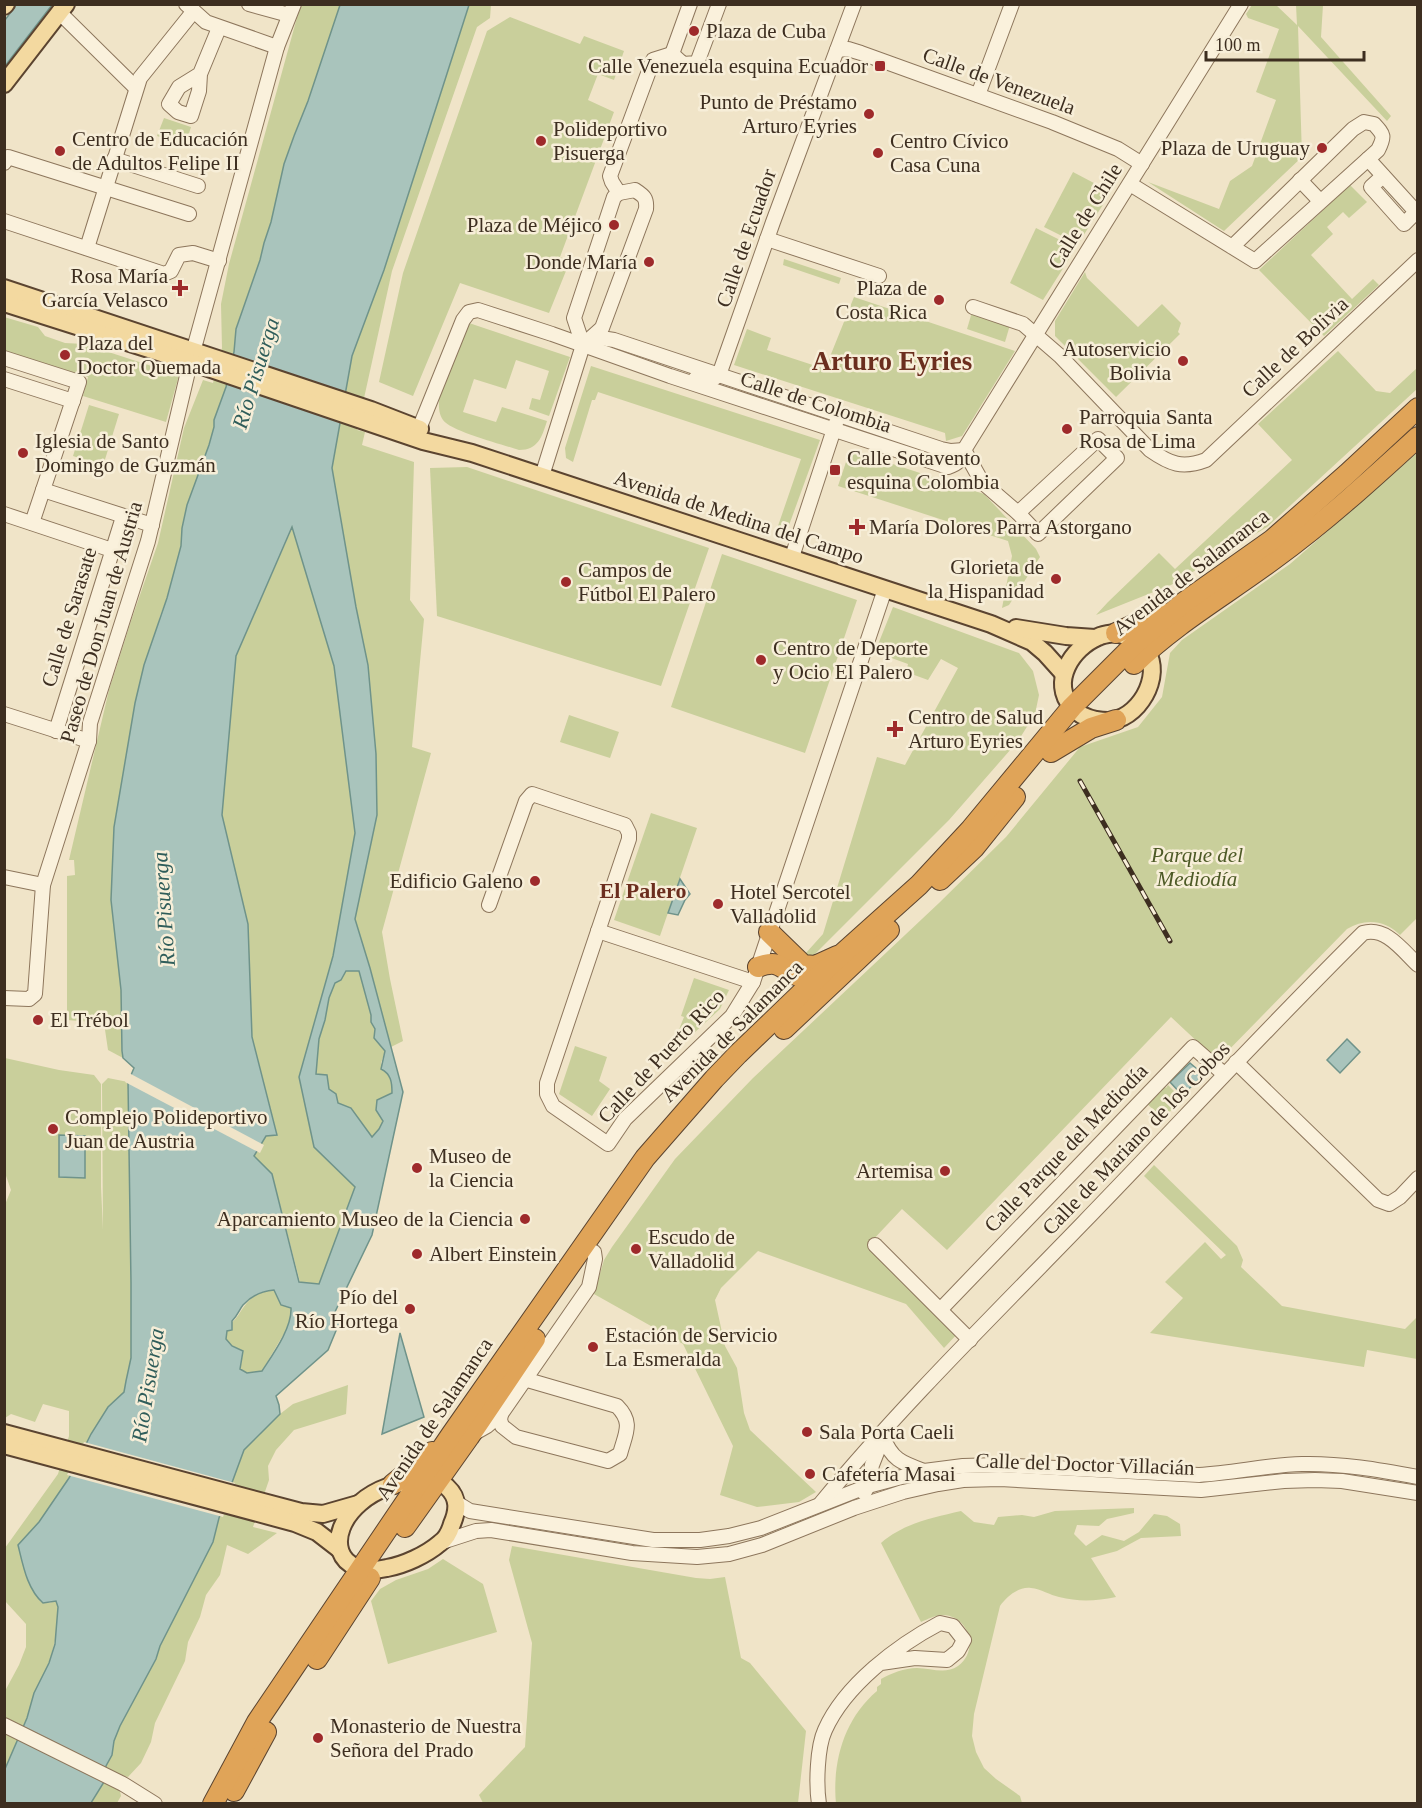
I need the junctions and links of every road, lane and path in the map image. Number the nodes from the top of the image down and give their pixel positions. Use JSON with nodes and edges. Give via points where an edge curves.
{"nodes":[{"id":1,"x":690,"y":4,"type":"edge"},
{"id":2,"x":719,"y":4,"type":"edge"},
{"id":3,"x":854,"y":4,"type":"edge"},
{"id":4,"x":1012,"y":4,"type":"edge"},
{"id":5,"x":1241,"y":4,"type":"edge"},
{"id":6,"x":258,"y":6,"type":"edge"},
{"id":7,"x":61,"y":7,"type":"edge"},
{"id":8,"x":189,"y":8,"type":"edge"},
{"id":9,"x":291,"y":10,"type":"edge"},
{"id":10,"x":219,"y":28,"type":"junction"},
{"id":11,"x":277,"y":47,"type":"junction"},
{"id":12,"x":837,"y":50,"type":"junction"},
{"id":13,"x":672,"y":54,"type":"junction"},
{"id":14,"x":200,"y":74,"type":"dead end"},
{"id":15,"x":4,"y":84,"type":"edge"},
{"id":16,"x":136,"y":88,"type":"junction"},
{"id":17,"x":978,"y":95,"type":"junction"},
{"id":18,"x":114,"y":159,"type":"junction"},
{"id":19,"x":1368,"y":159,"type":"junction"},
{"id":20,"x":4,"y":163,"type":"edge"},
{"id":21,"x":1142,"y":164,"type":"junction"},
{"id":22,"x":1300,"y":180,"type":"junction"},
{"id":23,"x":1130,"y":184,"type":"junction"},
{"id":24,"x":198,"y":186,"type":"dead end"},
{"id":25,"x":105,"y":188,"type":"junction"},
{"id":26,"x":619,"y":193,"type":"junction"},
{"id":27,"x":1320,"y":201,"type":"junction"},
{"id":28,"x":1417,"y":213,"type":"edge"},
{"id":29,"x":189,"y":214,"type":"dead end"},
{"id":30,"x":4,"y":221,"type":"edge"},
{"id":31,"x":767,"y":239,"type":"junction"},
{"id":32,"x":1232,"y":247,"type":"junction"},
{"id":33,"x":87,"y":248,"type":"junction"},
{"id":34,"x":1418,"y":260,"type":"edge"},
{"id":35,"x":219,"y":261,"type":"junction"},
{"id":36,"x":879,"y":276,"type":"dead end"},
{"id":37,"x":4,"y":288,"type":"edge"},
{"id":38,"x":4,"y":303,"type":"edge"},
{"id":39,"x":974,"y":308,"type":"dead end"},
{"id":40,"x":574,"y":318,"type":"junction"},
{"id":41,"x":552,"y":334,"type":"junction"},
{"id":42,"x":1036,"y":334,"type":"junction"},
{"id":43,"x":583,"y":345,"type":"junction"},
{"id":44,"x":192,"y":357,"type":"junction"},
{"id":45,"x":4,"y":358,"type":"edge"},
{"id":46,"x":676,"y":360,"type":"junction"},
{"id":47,"x":719,"y":375,"type":"junction"},
{"id":48,"x":673,"y":377,"type":"junction"},
{"id":49,"x":4,"y":379,"type":"edge"},
{"id":50,"x":72,"y":401,"type":"junction"},
{"id":51,"x":1418,"y":408,"type":"edge"},
{"id":52,"x":839,"y":415,"type":"junction"},
{"id":53,"x":369,"y":416,"type":"junction"},
{"id":54,"x":419,"y":429,"type":"junction"},
{"id":55,"x":834,"y":430,"type":"junction"},
{"id":56,"x":1418,"y":438,"type":"edge"},
{"id":57,"x":964,"y":450,"type":"junction"},
{"id":58,"x":472,"y":453,"type":"junction"},
{"id":59,"x":948,"y":467,"type":"junction"},
{"id":60,"x":542,"y":476,"type":"junction"},
{"id":61,"x":982,"y":482,"type":"junction"},
{"id":62,"x":43,"y":490,"type":"junction"},
{"id":63,"x":1018,"y":513,"type":"junction"},
{"id":64,"x":4,"y":514,"type":"edge"},
{"id":65,"x":123,"y":517,"type":"junction"},
{"id":66,"x":32,"y":523,"type":"junction"},
{"id":67,"x":152,"y":525,"type":"junction"},
{"id":68,"x":112,"y":550,"type":"junction"},
{"id":69,"x":792,"y":557,"type":"junction"},
{"id":70,"x":885,"y":589,"type":"junction"},
{"id":71,"x":1183,"y":603,"type":"junction"},
{"id":72,"x":991,"y":624,"type":"junction"},
{"id":73,"x":1116,"y":633,"type":"junction"},
{"id":74,"x":1095,"y":638,"type":"junction"},
{"id":75,"x":1142,"y":646,"type":"junction"},
{"id":76,"x":1063,"y":673,"type":"junction"},
{"id":77,"x":1076,"y":711,"type":"junction"},
{"id":78,"x":4,"y":714,"type":"edge"},
{"id":79,"x":1116,"y":720,"type":"junction"},
{"id":80,"x":56,"y":731,"type":"junction"},
{"id":81,"x":89,"y":741,"type":"junction"},
{"id":82,"x":1052,"y":752,"type":"junction"},
{"id":83,"x":4,"y":877,"type":"edge"},
{"id":84,"x":43,"y":885,"type":"junction"},
{"id":85,"x":489,"y":905,"type":"dead end"},
{"id":86,"x":598,"y":931,"type":"junction"},
{"id":87,"x":769,"y":932,"type":"junction"},
{"id":88,"x":842,"y":954,"type":"junction"},
{"id":89,"x":1418,"y":965,"type":"edge"},
{"id":90,"x":756,"y":975,"type":"junction"},
{"id":91,"x":796,"y":975,"type":"junction"},
{"id":92,"x":817,"y":979,"type":"junction"},
{"id":93,"x":837,"y":979,"type":"junction"},
{"id":94,"x":798,"y":997,"type":"junction"},
{"id":95,"x":4,"y":998,"type":"edge"},
{"id":96,"x":1236,"y":1062,"type":"junction"},
{"id":97,"x":1224,"y":1074,"type":"junction"},
{"id":98,"x":1418,"y":1178,"type":"edge"},
{"id":99,"x":875,"y":1245,"type":"dead end"},
{"id":100,"x":594,"y":1252,"type":"junction"},
{"id":101,"x":940,"y":1309,"type":"junction"},
{"id":102,"x":970,"y":1340,"type":"junction"},
{"id":103,"x":524,"y":1379,"type":"junction"},
{"id":104,"x":501,"y":1414,"type":"junction"},
{"id":105,"x":892,"y":1420,"type":"junction"},
{"id":106,"x":460,"y":1436,"type":"junction"},
{"id":107,"x":883,"y":1437,"type":"junction"},
{"id":108,"x":9,"y":1441,"type":"edge"},
{"id":109,"x":866,"y":1455,"type":"junction"},
{"id":110,"x":894,"y":1458,"type":"junction"},
{"id":111,"x":924,"y":1472,"type":"junction"},
{"id":112,"x":1418,"y":1477,"type":"edge"},
{"id":113,"x":430,"y":1479,"type":"junction"},
{"id":114,"x":393,"y":1484,"type":"junction"},
{"id":115,"x":1418,"y":1493,"type":"edge"},
{"id":116,"x":860,"y":1495,"type":"junction"},
{"id":117,"x":457,"y":1503,"type":"junction"},
{"id":118,"x":358,"y":1504,"type":"junction"},
{"id":119,"x":819,"y":1505,"type":"junction"},
{"id":120,"x":288,"y":1515,"type":"junction"},
{"id":121,"x":442,"y":1542,"type":"junction"},
{"id":122,"x":339,"y":1549,"type":"junction"},
{"id":123,"x":368,"y":1570,"type":"junction"},
{"id":124,"x":881,"y":1663,"type":"junction"},
{"id":125,"x":4,"y":1725,"type":"edge"},
{"id":126,"x":156,"y":1803,"type":"edge"},
{"id":127,"x":213,"y":1803,"type":"edge"},
{"id":128,"x":228,"y":1803,"type":"edge"},
{"id":129,"x":819,"y":1803,"type":"edge"}],
"edges":[{"from":1,"to":13,"type":"street"},
{"from":2,"to":13,"type":"street","via":[[697,63],[683,64]]},
{"from":3,"to":12,"type":"street","name":"Calle de Ecuador"},
{"from":4,"to":17,"type":"street"},
{"from":5,"to":21,"type":"street","name":"Calle de Chile"},
{"from":6,"to":9,"type":"street"},
{"from":7,"to":15,"type":"main road","via":[[28,44],[25,57]]},
{"from":7,"to":16,"type":"street"},
{"from":8,"to":10,"type":"street"},
{"from":8,"to":16,"type":"street"},
{"from":9,"to":11,"type":"street","name":"Paseo de Don Juan de Austria"},
{"from":10,"to":11,"type":"street"},
{"from":10,"to":14,"type":"street"},
{"from":11,"to":35,"type":"street","name":"Paseo de Don Juan de Austria"},
{"from":12,"to":17,"type":"street","name":"Calle de Venezuela","via":[[861,53]]},
{"from":12,"to":31,"type":"street","name":"Calle de Ecuador"},
{"from":13,"to":26,"type":"street","via":[[654,60],[610,176]]},
{"from":16,"to":18,"type":"street"},
{"from":17,"to":21,"type":"street","name":"Calle de Venezuela","via":[[1118,149]]},
{"from":18,"to":24,"type":"street"},
{"from":18,"to":25,"type":"street"},
{"from":19,"to":22,"type":"street","via":[[1378,150],[1383,134],[1374,124],[1364,122]]},
{"from":19,"to":27,"type":"street"},
{"from":19,"to":28,"type":"street"},
{"from":20,"to":25,"type":"street","via":[[8,157]]},
{"from":21,"to":23,"type":"street","name":"Calle de Chile"},
{"from":22,"to":27,"type":"street"},
{"from":22,"to":32,"type":"street"},
{"from":23,"to":32,"type":"street"},
{"from":23,"to":42,"type":"street","name":"Calle de Chile"},
{"from":25,"to":29,"type":"street"},
{"from":25,"to":33,"type":"street"},
{"from":26,"to":40,"type":"street","via":[[614,197]]},
{"from":26,"to":43,"type":"street","via":[[635,190],[647,201],[646,209],[602,328]]},
{"from":27,"to":32,"type":"street","via":[[1255,261]]},
{"from":30,"to":33,"type":"street"},
{"from":31,"to":36,"type":"street"},
{"from":31,"to":47,"type":"street","name":"Calle de Ecuador"},
{"from":33,"to":35,"type":"street","via":[[164,274],[171,271],[179,255],[186,253]]},
{"from":34,"to":42,"type":"street","name":"Calle de Bolivia","via":[[1206,460],[1194,465],[1173,463],[1150,450]]},
{"from":35,"to":44,"type":"street","name":"Paseo de Don Juan de Austria"},
{"from":37,"to":44,"type":"main road"},
{"from":38,"to":44,"type":"main road"},
{"from":39,"to":42,"type":"street","name":"Calle de Bolivia","via":[[1023,324]]},
{"from":40,"to":41,"type":"street"},
{"from":40,"to":43,"type":"street"},
{"from":41,"to":43,"type":"street","name":"Calle de Colombia"},
{"from":41,"to":54,"type":"street","name":"Calle de Colombia","via":[[483,311],[469,312]]},
{"from":42,"to":57,"type":"street","name":"Calle de Chile"},
{"from":43,"to":46,"type":"street","name":"Calle de Colombia","via":[[605,338]]},
{"from":43,"to":48,"type":"street","name":"Calle de Colombia"},
{"from":43,"to":60,"type":"street"},
{"from":44,"to":53,"type":"main road"},
{"from":44,"to":67,"type":"street","name":"Paseo de Don Juan de Austria"},
{"from":45,"to":50,"type":"street","via":[[79,382]]},
{"from":46,"to":47,"type":"street","name":"Calle de Colombia"},
{"from":46,"to":48,"type":"street"},
{"from":47,"to":48,"type":"street","via":[[706,382]]},
{"from":47,"to":52,"type":"street","name":"Calle de Colombia"},
{"from":48,"to":55,"type":"street","name":"Calle de Colombia"},
{"from":49,"to":50,"type":"street"},
{"from":50,"to":62,"type":"street"},
{"from":51,"to":71,"type":"highway","name":"Avenida de Salamanca","via":[[1272,540]]},
{"from":52,"to":55,"type":"street"},
{"from":52,"to":57,"type":"street","name":"Calle de Colombia","via":[[941,449]]},
{"from":53,"to":54,"type":"main road","name":"Avenida de Medina del Campo"},
{"from":53,"to":58,"type":"main road","name":"Avenida de Medina del Campo","via":[[423,441]]},
{"from":54,"to":58,"type":"main road","name":"Avenida de Medina del Campo"},
{"from":55,"to":59,"type":"street","name":"Calle de Colombia"},
{"from":55,"to":69,"type":"street"},
{"from":56,"to":75,"type":"highway","name":"Avenida de Salamanca","via":[[1272,561]]},
{"from":57,"to":59,"type":"street","via":[[956,465]]},
{"from":57,"to":61,"type":"street","name":"Calle de Colombia"},
{"from":58,"to":60,"type":"main road","name":"Avenida de Medina del Campo"},
{"from":59,"to":61,"type":"street","name":"Calle de Colombia"},
{"from":60,"to":69,"type":"main road","name":"Avenida de Medina del Campo"},
{"from":61,"to":63,"type":"street","name":"Calle de Colombia"},
{"from":62,"to":65,"type":"street"},
{"from":62,"to":66,"type":"street"},
{"from":63,"to":63,"type":"street","name":"Calle de Colombia","via":[[1038,534],[1117,458],[1098,439]]},
{"from":64,"to":66,"type":"street"},
{"from":65,"to":67,"type":"street"},
{"from":65,"to":68,"type":"street","name":"Calle de Sarasate"},
{"from":66,"to":68,"type":"street"},
{"from":67,"to":81,"type":"street","name":"Paseo de Don Juan de Austria","via":[[90,723]]},
{"from":68,"to":80,"type":"street","name":"Calle de Sarasate"},
{"from":69,"to":70,"type":"main road","name":"Avenida de Medina del Campo"},
{"from":70,"to":72,"type":"main road","name":"Avenida de Medina del Campo"},
{"from":70,"to":87,"type":"street","name":"Calle de Puerto Rico"},
{"from":71,"to":73,"type":"highway"},
{"from":71,"to":75,"type":"highway","name":"Avenida de Salamanca"},
{"from":72,"to":74,"type":"main road","name":"Avenida de Medina del Campo"},
{"from":72,"to":76,"type":"main road","name":"Avenida de Medina del Campo","via":[[1032,642]]},
{"from":73,"to":74,"type":"main road"},
{"from":73,"to":75,"type":"main road"},
{"from":74,"to":76,"type":"main road"},
{"from":75,"to":77,"type":"highway","name":"Avenida de Salamanca"},
{"from":75,"to":79,"type":"main road","via":[[1151,662],[1147,692],[1138,707]]},
{"from":76,"to":77,"type":"main road","via":[[1064,695]]},
{"from":77,"to":79,"type":"main road","via":[[1102,721]]},
{"from":77,"to":82,"type":"highway","name":"Avenida de Salamanca"},
{"from":77,"to":88,"type":"highway","name":"Avenida de Salamanca","via":[[919,885]]},
{"from":78,"to":80,"type":"street"},
{"from":79,"to":82,"type":"highway","via":[[1090,728]]},
{"from":80,"to":81,"type":"street"},
{"from":81,"to":84,"type":"street","name":"Paseo de Don Juan de Austria"},
{"from":82,"to":93,"type":"highway","name":"Avenida de Salamanca","via":[[974,848]]},
{"from":83,"to":84,"type":"street"},
{"from":84,"to":95,"type":"street","name":"Paseo de Don Juan de Austria","via":[[37,989],[32,998]]},
{"from":85,"to":86,"type":"street","via":[[526,801],[532,794],[625,825],[629,833]]},
{"from":86,"to":90,"type":"street"},
{"from":86,"to":90,"type":"street","name":"Calle de Puerto Rico","via":[[546,1089],[557,1109],[608,1144],[625,1119],[732,1016]]},
{"from":87,"to":88,"type":"highway","via":[[803,964],[814,966]]},
{"from":87,"to":90,"type":"street","name":"Calle de Puerto Rico"},
{"from":88,"to":92,"type":"highway","name":"Avenida de Salamanca"},
{"from":89,"to":96,"type":"street","name":"Calle de Mariano de los Cobos","via":[[1387,936],[1380,932],[1364,933]]},
{"from":90,"to":91,"type":"highway","via":[[767,964],[781,965]]},
{"from":91,"to":92,"type":"highway"},
{"from":91,"to":94,"type":"highway"},
{"from":92,"to":93,"type":"highway"},
{"from":92,"to":94,"type":"highway","name":"Avenida de Salamanca"},
{"from":93,"to":100,"type":"highway","name":"Avenida de Salamanca","via":[[697,1118],[660,1160]]},
{"from":94,"to":106,"type":"highway","name":"Avenida de Salamanca","via":[[714,1079],[645,1158]]},
{"from":96,"to":97,"type":"street","name":"Calle de Mariano de los Cobos"},
{"from":96,"to":98,"type":"street","via":[[1378,1200],[1389,1203],[1400,1197]]},
{"from":97,"to":101,"type":"street","name":"Calle Parque del Mediodía","via":[[1193,1047]]},
{"from":97,"to":102,"type":"street","name":"Calle de Mariano de los Cobos"},
{"from":99,"to":101,"type":"street"},
{"from":100,"to":103,"type":"street","name":"Avenida de Salamanca","via":[[589,1287]]},
{"from":100,"to":106,"type":"highway","name":"Avenida de Salamanca"},
{"from":101,"to":102,"type":"street"},
{"from":102,"to":105,"type":"street","name":"Calle de Mariano de los Cobos"},
{"from":103,"to":104,"type":"street","name":"Avenida de Salamanca"},
{"from":103,"to":104,"type":"street","via":[[618,1406],[628,1422],[620,1454],[608,1461],[516,1437],[502,1426]]},
{"from":104,"to":106,"type":"street","name":"Avenida de Salamanca","via":[[487,1426]]},
{"from":105,"to":107,"type":"street","name":"Calle de Mariano de los Cobos"},
{"from":105,"to":109,"type":"street","name":"Calle de Mariano de los Cobos"},
{"from":106,"to":113,"type":"highway","name":"Avenida de Salamanca"},
{"from":106,"to":114,"type":"highway"},
{"from":107,"to":109,"type":"street","name":"Calle de Mariano de los Cobos"},
{"from":107,"to":110,"type":"street"},
{"from":108,"to":120,"type":"main road"},
{"from":109,"to":110,"type":"street"},
{"from":109,"to":116,"type":"street","name":"Calle de Mariano de los Cobos","via":[[872,1465]]},
{"from":109,"to":116,"type":"street","name":"Calle de Mariano de los Cobos","via":[[854,1477]]},
{"from":109,"to":119,"type":"street","name":"Calle de Mariano de los Cobos"},
{"from":110,"to":111,"type":"street"},
{"from":111,"to":112,"type":"street","name":"Calle del Doctor Villacián","via":[[998,1465],[1199,1475],[1322,1464]]},
{"from":111,"to":116,"type":"street","name":"Calle del Doctor Villacián"},
{"from":113,"to":114,"type":"main road"},
{"from":113,"to":117,"type":"main road","via":[[450,1490]]},
{"from":113,"to":123,"type":"highway","name":"Avenida de Salamanca"},
{"from":114,"to":118,"type":"main road"},
{"from":115,"to":116,"type":"street","name":"Calle del Doctor Villacián","via":[[1315,1480],[1201,1490],[1000,1479],[938,1484],[875,1501]]},
{"from":116,"to":119,"type":"street","name":"Calle del Doctor Villacián"},
{"from":116,"to":121,"type":"street","name":"Calle del Doctor Villacián","via":[[762,1545],[729,1554],[697,1557],[632,1553],[491,1530]]},
{"from":117,"to":119,"type":"street","name":"Calle del Doctor Villacián","via":[[470,1511],[653,1540],[729,1536]]},
{"from":117,"to":121,"type":"main road","via":[[453,1523]]},
{"from":118,"to":120,"type":"main road","via":[[323,1514]]},
{"from":118,"to":122,"type":"main road","via":[[340,1531]]},
{"from":120,"to":122,"type":"main road"},
{"from":121,"to":123,"type":"main road","via":[[390,1568]]},
{"from":122,"to":123,"type":"main road","via":[[346,1561]]},
{"from":123,"to":127,"type":"highway","name":"Avenida de Salamanca","via":[[257,1722]]},
{"from":123,"to":128,"type":"highway","name":"Avenida de Salamanca","via":[[339,1628],[269,1727]]},
{"from":124,"to":124,"type":"street","via":[[915,1658],[947,1660],[964,1640],[953,1626],[940,1623]]},
{"from":124,"to":129,"type":"street","via":[[861,1680],[825,1731],[819,1761]]},
{"from":125,"to":126,"type":"street"}]}
